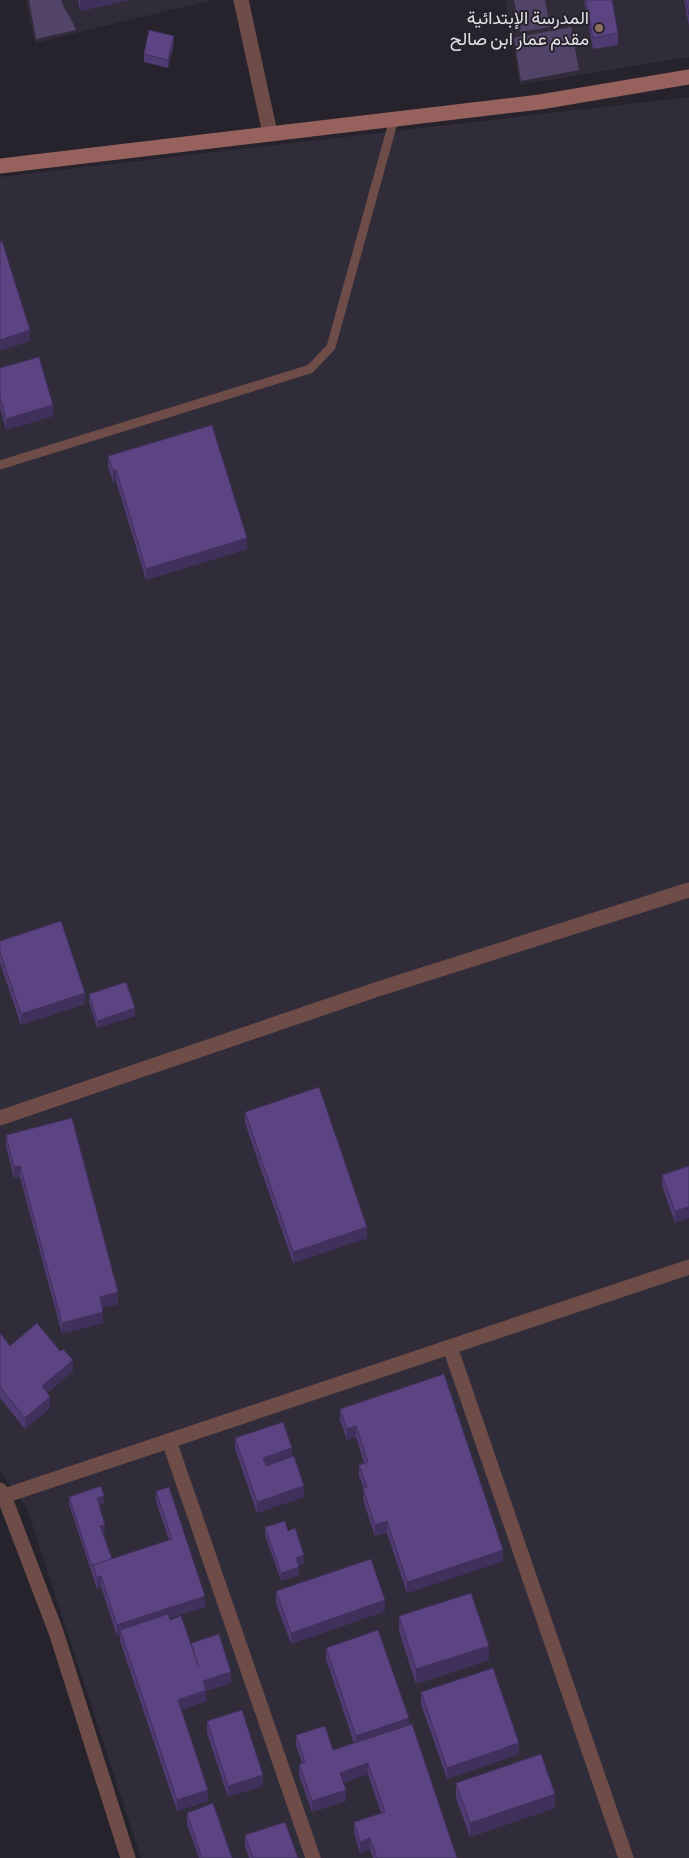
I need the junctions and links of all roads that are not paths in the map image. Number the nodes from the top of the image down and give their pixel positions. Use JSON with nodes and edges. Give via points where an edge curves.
{"nodes":[{"id":1,"x":241,"y":0,"type":"edge"},
{"id":2,"x":689,"y":77,"type":"edge"},
{"id":3,"x":394,"y":119,"type":"junction"},
{"id":4,"x":270,"y":133,"type":"junction"},
{"id":5,"x":0,"y":166,"type":"edge"},
{"id":6,"x":0,"y":465,"type":"edge"},
{"id":7,"x":689,"y":890,"type":"edge"},
{"id":8,"x":0,"y":1118,"type":"edge"},
{"id":9,"x":689,"y":1267,"type":"edge"},
{"id":10,"x":450,"y":1347,"type":"junction"},
{"id":11,"x":170,"y":1441,"type":"junction"},
{"id":12,"x":2,"y":1493,"type":"edge"},
{"id":13,"x":128,"y":1858,"type":"edge"},
{"id":14,"x":313,"y":1858,"type":"edge"},
{"id":15,"x":626,"y":1858,"type":"edge"}],
"edges":[{"from":1,"to":4,"type":"street"},
{"from":2,"to":3,"type":"street","via":[[540,102]]},
{"from":3,"to":4,"type":"street"},
{"from":3,"to":6,"type":"lane","via":[[332,347],[310,369]]},
{"from":4,"to":5,"type":"street"},
{"from":7,"to":8,"type":"street","via":[[375,990]]},
{"from":9,"to":10,"type":"street"},
{"from":10,"to":11,"type":"street"},
{"from":10,"to":15,"type":"street"},
{"from":11,"to":12,"type":"street"},
{"from":11,"to":14,"type":"street"},
{"from":12,"to":13,"type":"street","via":[[56,1632]]}]}
